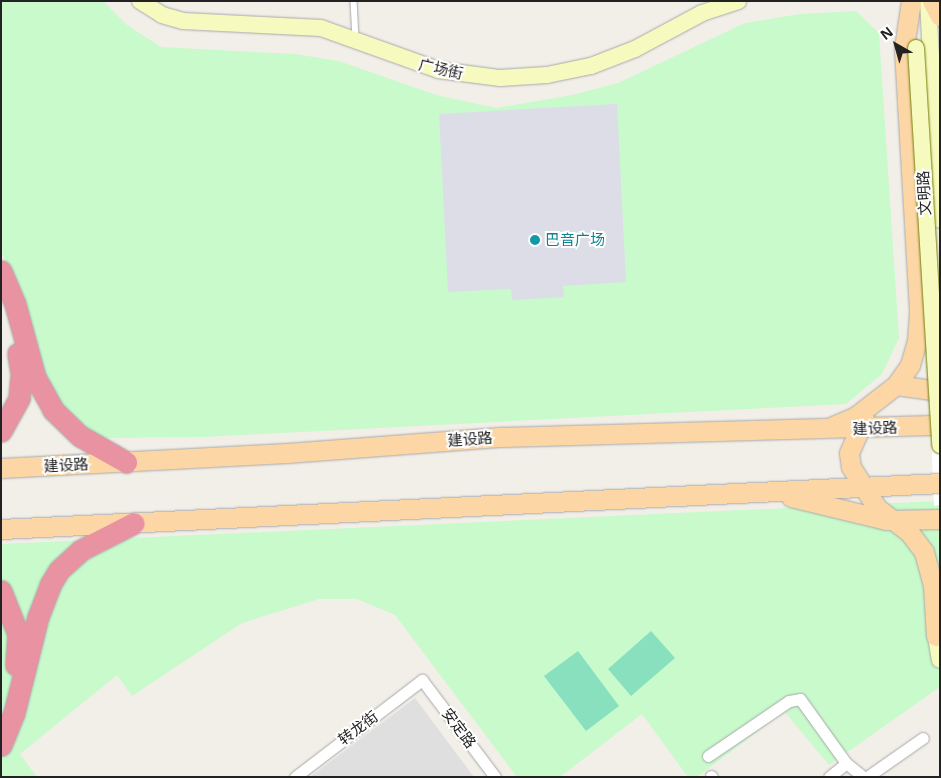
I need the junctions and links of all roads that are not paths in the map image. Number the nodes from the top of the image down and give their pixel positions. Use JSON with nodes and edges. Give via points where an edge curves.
{"nodes":[{"id":1,"x":140,"y":1,"type":"edge"},
{"id":2,"x":354,"y":1,"type":"edge"},
{"id":3,"x":738,"y":1,"type":"edge"},
{"id":4,"x":912,"y":1,"type":"edge"},
{"id":5,"x":928,"y":1,"type":"edge"},
{"id":6,"x":932,"y":1,"type":"edge"},
{"id":7,"x":940,"y":16,"type":"edge"},
{"id":8,"x":356,"y":40,"type":"junction"},
{"id":9,"x":923,"y":48,"type":"junction"},
{"id":10,"x":940,"y":220,"type":"edge"},
{"id":11,"x":1,"y":271,"type":"edge"},
{"id":12,"x":1,"y":297,"type":"edge"},
{"id":13,"x":896,"y":385,"type":"junction"},
{"id":14,"x":940,"y":390,"type":"edge"},
{"id":15,"x":870,"y":407,"type":"junction"},
{"id":16,"x":940,"y":425,"type":"edge"},
{"id":17,"x":862,"y":428,"type":"junction"},
{"id":18,"x":820,"y":430,"type":"junction"},
{"id":19,"x":1,"y":431,"type":"edge"},
{"id":20,"x":940,"y":445,"type":"edge"},
{"id":21,"x":126,"y":462,"type":"junction"},
{"id":22,"x":1,"y":468,"type":"edge"},
{"id":23,"x":940,"y":483,"type":"edge"},
{"id":24,"x":866,"y":487,"type":"junction"},
{"id":25,"x":777,"y":493,"type":"junction"},
{"id":26,"x":940,"y":519,"type":"edge"},
{"id":27,"x":893,"y":521,"type":"junction"},
{"id":28,"x":134,"y":523,"type":"junction"},
{"id":29,"x":1,"y":529,"type":"edge"},
{"id":30,"x":1,"y":591,"type":"edge"},
{"id":31,"x":936,"y":636,"type":"joint"},
{"id":32,"x":940,"y":660,"type":"edge"},
{"id":33,"x":422,"y":680,"type":"joint"},
{"id":34,"x":1,"y":716,"type":"edge"},
{"id":35,"x":923,"y":738,"type":"dead end"},
{"id":36,"x":1,"y":745,"type":"edge"},
{"id":37,"x":708,"y":756,"type":"dead end"},
{"id":38,"x":846,"y":763,"type":"junction"},
{"id":39,"x":295,"y":777,"type":"edge"},
{"id":40,"x":495,"y":777,"type":"edge"},
{"id":41,"x":829,"y":777,"type":"edge"},
{"id":42,"x":862,"y":777,"type":"edge"},
{"id":43,"x":866,"y":777,"type":"edge"}],
"edges":[{"from":1,"to":8,"type":"main road","name":"广场街","via":[[162,15],[183,21],[313,27]]},
{"from":2,"to":8,"type":"lane"},
{"from":3,"to":8,"type":"main road","name":"广场街","via":[[701,10],[615,58],[558,73],[521,78],[450,73],[393,56]]},
{"from":4,"to":9,"type":"main road","name":"文明路"},
{"from":4,"to":13,"type":"main road","via":[[904,48],[919,322],[913,358]]},
{"from":5,"to":9,"type":"main road","name":"文明路"},
{"from":6,"to":7,"type":"main road"},
{"from":9,"to":10,"type":"main road","name":"文明路"},
{"from":9,"to":20,"type":"main road","name":"文明路","bridge":true},
{"from":11,"to":21,"type":"highway","via":[[15,304],[35,377],[50,405],[71,430]]},
{"from":12,"to":19,"type":"highway","via":[[21,373],[15,409]]},
{"from":13,"to":14,"type":"main road"},
{"from":13,"to":15,"type":"main road"},
{"from":15,"to":17,"type":"main road"},
{"from":15,"to":18,"type":"main road"},
{"from":16,"to":17,"type":"main road","name":"建设路"},
{"from":17,"to":18,"type":"main road","name":"建设路"},
{"from":17,"to":24,"type":"main road","via":[[849,459]]},
{"from":18,"to":21,"type":"main road","name":"建设路","via":[[502,437]]},
{"from":21,"to":22,"type":"main road","name":"建设路"},
{"from":23,"to":24,"type":"main road"},
{"from":24,"to":25,"type":"main road"},
{"from":24,"to":27,"type":"main road","via":[[877,508]]},
{"from":25,"to":27,"type":"main road"},
{"from":25,"to":28,"type":"main road"},
{"from":26,"to":27,"type":"main road"},
{"from":27,"to":31,"type":"main road","via":[[914,537],[927,560],[933,586]]},
{"from":28,"to":29,"type":"main road"},
{"from":28,"to":36,"type":"highway","via":[[81,550],[59,570],[50,585],[38,617],[14,713]]},
{"from":30,"to":34,"type":"highway","via":[[12,613],[18,644],[12,684]]},
{"from":31,"to":32,"type":"main road"},
{"from":33,"to":39,"type":"street","name":"转龙街"},
{"from":33,"to":40,"type":"street","name":"安定路"},
{"from":35,"to":43,"type":"street"},
{"from":37,"to":38,"type":"street","via":[[789,701],[800,699]]},
{"from":38,"to":41,"type":"street"},
{"from":38,"to":42,"type":"street"}]}
